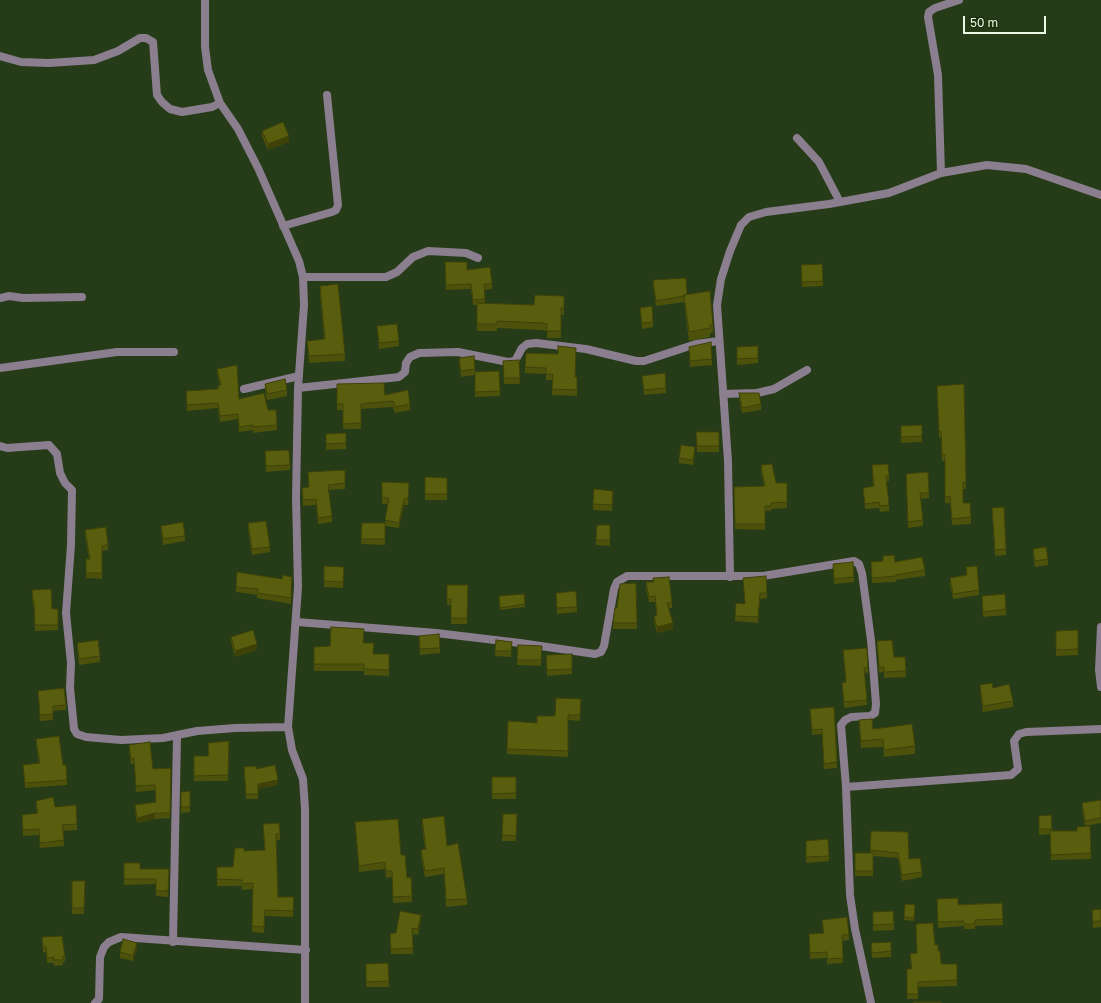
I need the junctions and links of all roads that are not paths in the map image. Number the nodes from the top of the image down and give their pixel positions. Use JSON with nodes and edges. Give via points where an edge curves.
{"nodes":[{"id":1,"x":205,"y":0,"type":"edge"},
{"id":2,"x":959,"y":0,"type":"edge"},
{"id":3,"x":0,"y":56,"type":"edge"},
{"id":4,"x":327,"y":96,"type":"dead end"},
{"id":5,"x":220,"y":103,"type":"junction"},
{"id":6,"x":797,"y":138,"type":"dead end"},
{"id":7,"x":941,"y":173,"type":"junction"},
{"id":8,"x":1101,"y":195,"type":"edge"},
{"id":9,"x":840,"y":202,"type":"junction"},
{"id":10,"x":283,"y":226,"type":"junction"},
{"id":11,"x":478,"y":258,"type":"dead end"},
{"id":12,"x":303,"y":277,"type":"junction"},
{"id":13,"x":82,"y":297,"type":"dead end"},
{"id":14,"x":0,"y":298,"type":"edge"},
{"id":15,"x":719,"y":341,"type":"junction"},
{"id":16,"x":174,"y":352,"type":"dead end"},
{"id":17,"x":0,"y":368,"type":"edge"},
{"id":18,"x":807,"y":370,"type":"dead end"},
{"id":19,"x":299,"y":376,"type":"junction"},
{"id":20,"x":298,"y":388,"type":"junction"},
{"id":21,"x":244,"y":389,"type":"dead end"},
{"id":22,"x":723,"y":394,"type":"junction"},
{"id":23,"x":0,"y":446,"type":"edge"},
{"id":24,"x":730,"y":577,"type":"junction"},
{"id":25,"x":297,"y":622,"type":"junction"},
{"id":26,"x":1101,"y":627,"type":"edge"},
{"id":27,"x":1101,"y":687,"type":"edge"},
{"id":28,"x":288,"y":727,"type":"junction"},
{"id":29,"x":1101,"y":729,"type":"edge"},
{"id":30,"x":177,"y":736,"type":"junction"},
{"id":31,"x":846,"y":787,"type":"junction"},
{"id":32,"x":173,"y":942,"type":"junction"},
{"id":33,"x":306,"y":950,"type":"junction"},
{"id":34,"x":95,"y":1003,"type":"edge"},
{"id":35,"x":305,"y":1003,"type":"edge"},
{"id":36,"x":872,"y":1003,"type":"edge"}],
"edges":[{"from":1,"to":5,"type":"street","via":[[205,47],[208,70]]},
{"from":2,"to":7,"type":"street","via":[[936,8],[929,12],[928,17],[938,75]]},
{"from":3,"to":5,"type":"street","via":[[22,62],[94,60],[140,38],[146,38],[153,42],[156,95],[162,102],[170,109],[182,112],[212,107]]},
{"from":4,"to":10,"type":"street","via":[[338,205],[332,212]]},
{"from":5,"to":10,"type":"street","via":[[238,129]]},
{"from":6,"to":9,"type":"street","via":[[818,162]]},
{"from":7,"to":8,"type":"street","via":[[987,165],[1014,167]]},
{"from":7,"to":9,"type":"street","via":[[890,193]]},
{"from":9,"to":15,"type":"street","via":[[766,212],[749,217],[741,225],[721,279],[717,305]]},
{"from":10,"to":12,"type":"street","via":[[299,261]]},
{"from":11,"to":12,"type":"street","via":[[466,253],[428,251],[413,257],[397,272],[386,277]]},
{"from":12,"to":19,"type":"street","via":[[304,305]]},
{"from":13,"to":14,"type":"street"},
{"from":15,"to":20,"type":"street","via":[[696,344],[644,361],[586,349],[536,343],[527,344],[515,361],[508,362],[458,352],[419,353],[410,357],[405,372],[399,377]]},
{"from":15,"to":22,"type":"street"},
{"from":16,"to":17,"type":"street","via":[[117,352]]},
{"from":18,"to":22,"type":"street","via":[[774,389],[757,393]]},
{"from":19,"to":20,"type":"street"},
{"from":19,"to":21,"type":"street"},
{"from":20,"to":25,"type":"street"},
{"from":22,"to":24,"type":"street","via":[[728,461]]},
{"from":23,"to":30,"type":"street","via":[[7,448],[49,445],[57,454],[60,473],[65,483],[72,490],[66,613],[71,663],[70,688],[74,729],[77,734],[121,740]]},
{"from":24,"to":25,"type":"street","via":[[627,576],[621,579],[614,589],[604,646],[601,652],[595,654],[451,635]]},
{"from":24,"to":31,"type":"street","via":[[763,576],[854,561],[861,567],[876,704],[875,712],[870,716],[851,717],[841,725]]},
{"from":25,"to":28,"type":"street"},
{"from":26,"to":27,"type":"street"},
{"from":28,"to":30,"type":"street","via":[[197,731]]},
{"from":28,"to":33,"type":"street","via":[[292,750],[303,779]]},
{"from":29,"to":31,"type":"street","via":[[1026,732],[1016,735],[1014,741],[1018,769],[1011,775]]},
{"from":30,"to":32,"type":"street"},
{"from":31,"to":36,"type":"street","via":[[850,895]]},
{"from":32,"to":33,"type":"street"},
{"from":32,"to":34,"type":"street","via":[[122,937],[109,942],[100,957],[99,999]]},
{"from":33,"to":35,"type":"street"}]}
